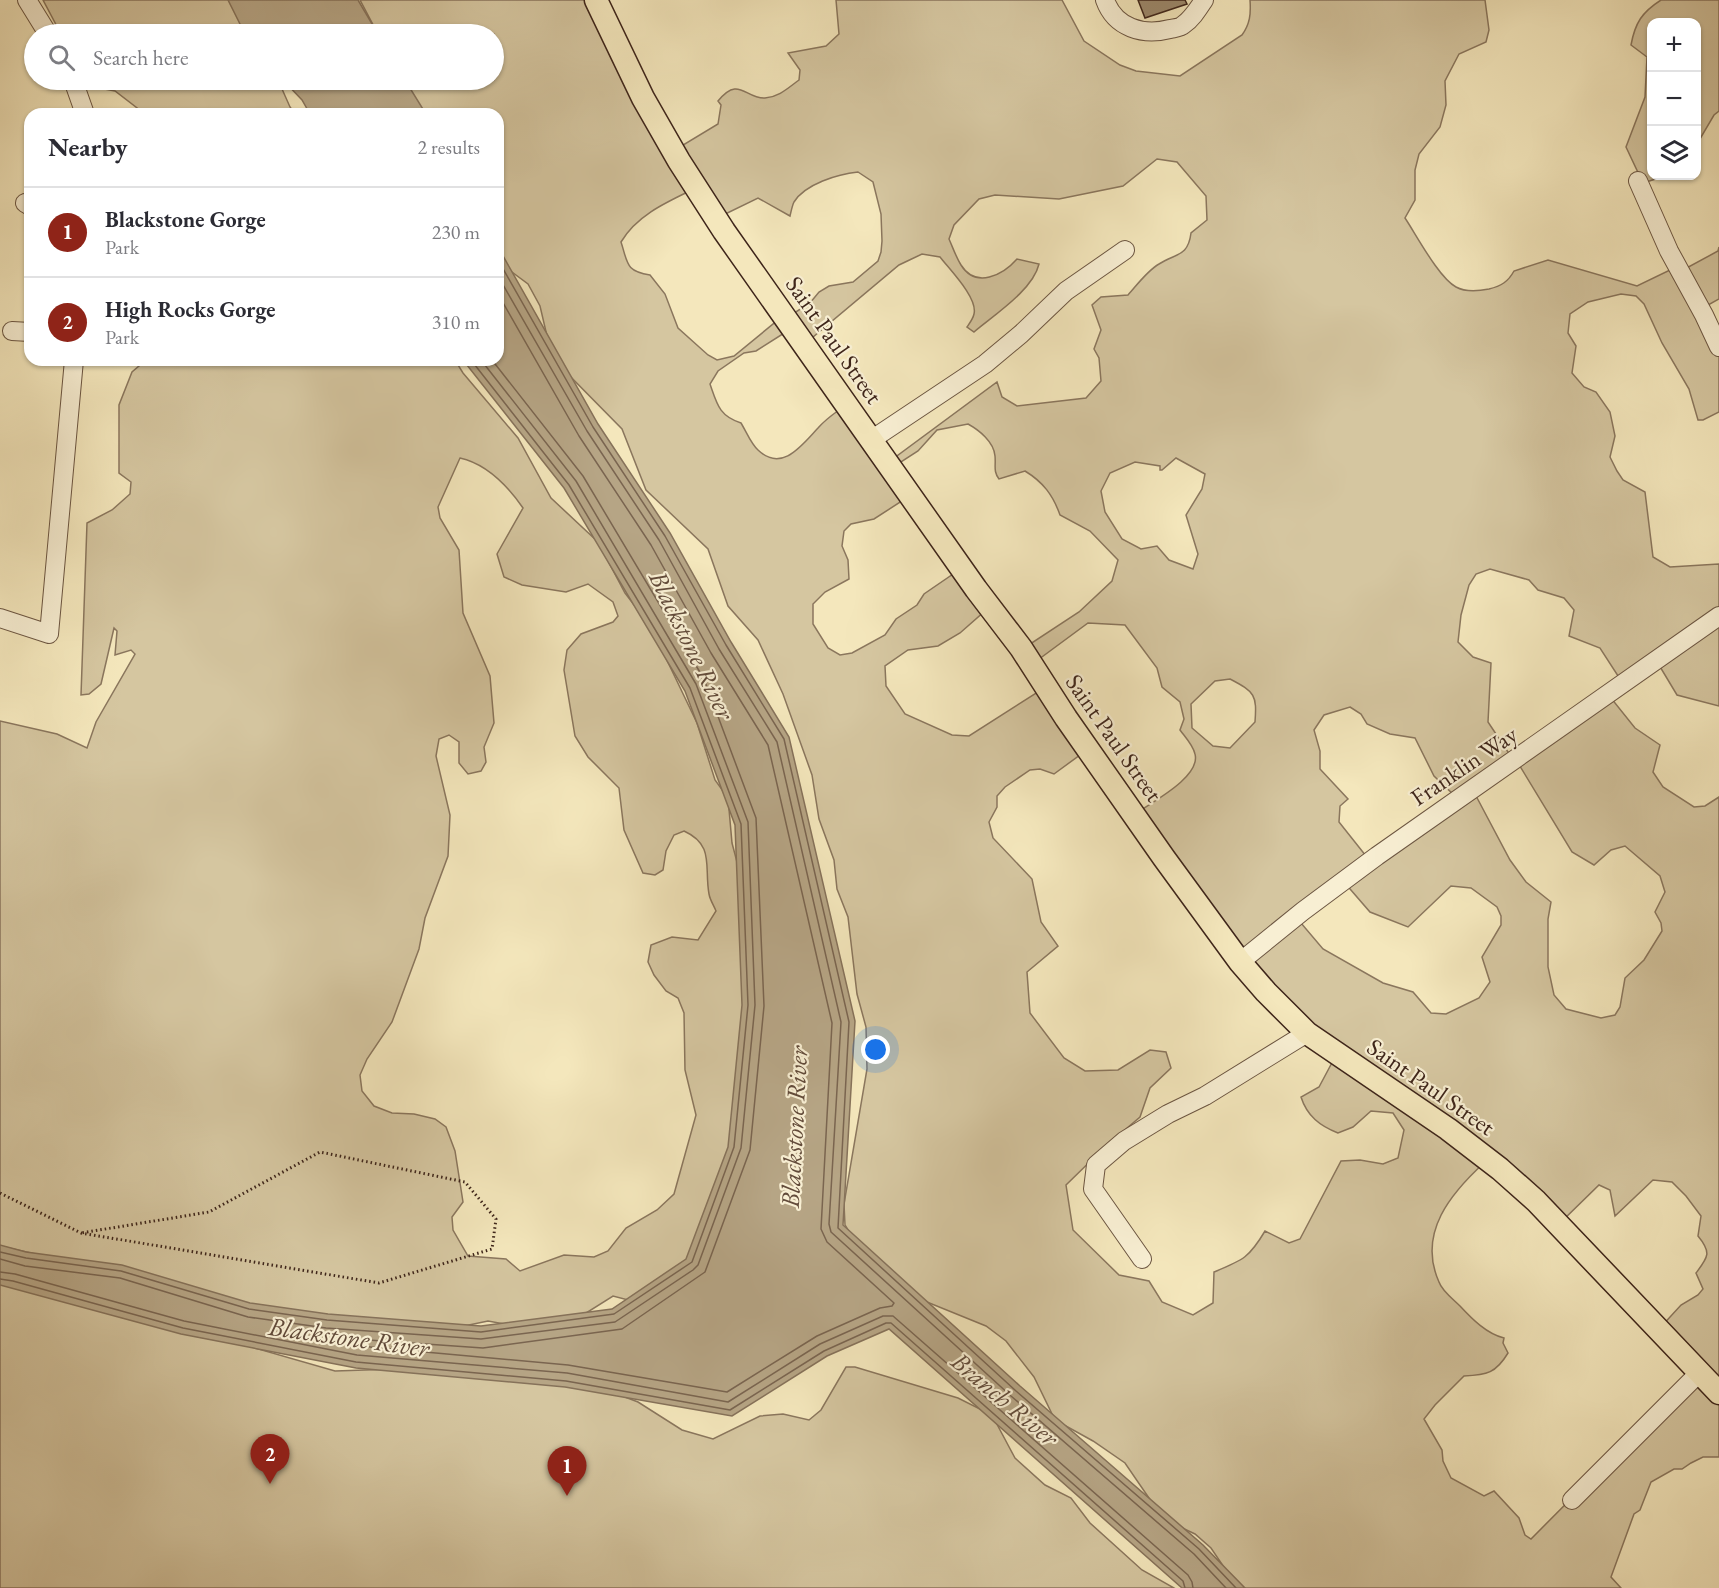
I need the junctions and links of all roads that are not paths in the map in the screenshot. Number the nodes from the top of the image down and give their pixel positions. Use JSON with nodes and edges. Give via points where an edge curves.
{"nodes":[{"id":1,"x":27,"y":0,"type":"edge"},
{"id":2,"x":596,"y":0,"type":"edge"},
{"id":3,"x":1105,"y":0,"type":"edge"},
{"id":4,"x":1203,"y":0,"type":"edge"},
{"id":5,"x":42,"y":24,"type":"edge"},
{"id":6,"x":77,"y":90,"type":"edge"},
{"id":7,"x":83,"y":108,"type":"edge"},
{"id":8,"x":1638,"y":182,"type":"dead end"},
{"id":9,"x":1125,"y":250,"type":"dead end"},
{"id":10,"x":1719,"y":347,"type":"edge"},
{"id":11,"x":73,"y":366,"type":"edge"},
{"id":12,"x":871,"y":440,"type":"junction"},
{"id":13,"x":1719,"y":616,"type":"edge"},
{"id":14,"x":0,"y":618,"type":"edge"},
{"id":15,"x":1240,"y":962,"type":"junction"},
{"id":16,"x":1306,"y":1033,"type":"junction"},
{"id":17,"x":1142,"y":1259,"type":"dead end"},
{"id":18,"x":1700,"y":1372,"type":"junction"},
{"id":19,"x":1719,"y":1393,"type":"edge"},
{"id":20,"x":1572,"y":1500,"type":"dead end"}],
"edges":[{"from":1,"to":5,"type":"street"},
{"from":2,"to":12,"type":"main road","name":"Saint Paul Street","via":[[643,98],[679,161]]},
{"from":3,"to":4,"type":"street","via":[[1126,27],[1140,32],[1182,26]]},
{"from":6,"to":7,"type":"street"},
{"from":8,"to":10,"type":"street"},
{"from":9,"to":12,"type":"street","via":[[1066,291],[985,364]]},
{"from":11,"to":14,"type":"street","via":[[49,634]]},
{"from":12,"to":15,"type":"main road","name":"Saint Paul Street"},
{"from":13,"to":15,"type":"street","name":"Franklin Way","via":[[1377,856]]},
{"from":15,"to":16,"type":"main road","name":"Saint Paul Street"},
{"from":16,"to":17,"type":"street","via":[[1205,1096],[1168,1114],[1096,1165],[1092,1189]]},
{"from":16,"to":18,"type":"main road","name":"Saint Paul Street","via":[[1500,1169],[1536,1201]]},
{"from":18,"to":19,"type":"main road","name":"Saint Paul Street"},
{"from":18,"to":20,"type":"street"}]}
